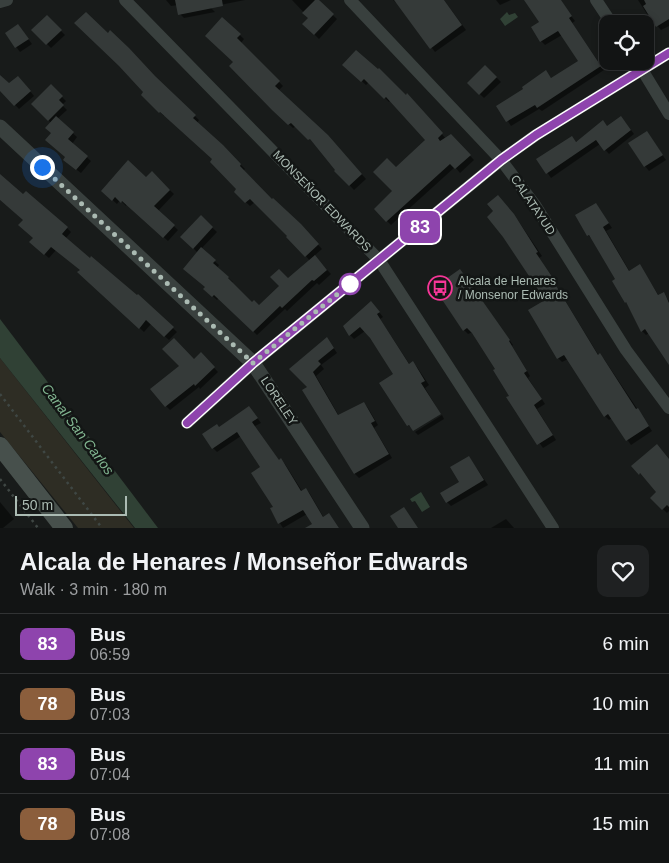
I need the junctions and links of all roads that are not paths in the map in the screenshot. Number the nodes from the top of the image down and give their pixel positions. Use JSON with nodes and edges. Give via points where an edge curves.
{"nodes":[{"id":1,"x":7,"y":0,"type":"edge"},
{"id":2,"x":126,"y":0,"type":"edge"},
{"id":3,"x":350,"y":0,"type":"edge"},
{"id":4,"x":596,"y":0,"type":"edge"},
{"id":5,"x":0,"y":2,"type":"edge"},
{"id":6,"x":606,"y":15,"type":"edge"},
{"id":7,"x":669,"y":53,"type":"edge"},
{"id":8,"x":654,"y":59,"type":"edge"},
{"id":9,"x":632,"y":70,"type":"edge"},
{"id":10,"x":642,"y":70,"type":"edge"},
{"id":11,"x":669,"y":114,"type":"edge"},
{"id":12,"x":0,"y":127,"type":"edge"},
{"id":13,"x":501,"y":160,"type":"junction"},
{"id":14,"x":379,"y":260,"type":"junction"},
{"id":15,"x":253,"y":363,"type":"junction"},
{"id":16,"x":669,"y":408,"type":"edge"},
{"id":17,"x":187,"y":423,"type":"dead end"},
{"id":18,"x":0,"y":446,"type":"edge"},
{"id":19,"x":64,"y":528,"type":"edge"},
{"id":20,"x":362,"y":528,"type":"edge"},
{"id":21,"x":553,"y":528,"type":"edge"}],
"edges":[{"from":1,"to":5,"type":"street"},
{"from":2,"to":14,"type":"street","name":"MONSEÑOR EDWARDS"},
{"from":3,"to":13,"type":"street","name":"CALATAYUD"},
{"from":4,"to":6,"type":"street"},
{"from":7,"to":8,"type":"street"},
{"from":9,"to":13,"type":"street"},
{"from":10,"to":11,"type":"street"},
{"from":12,"to":15,"type":"street","name":"LORELEY"},
{"from":13,"to":14,"type":"street"},
{"from":13,"to":16,"type":"street","name":"CALATAYUD","via":[[534,205],[626,350]]},
{"from":14,"to":15,"type":"street"},
{"from":14,"to":21,"type":"street","name":"MONSEÑOR EDWARDS"},
{"from":15,"to":17,"type":"street"},
{"from":15,"to":20,"type":"street","name":"LORELEY"},
{"from":18,"to":19,"type":"main road"}]}
